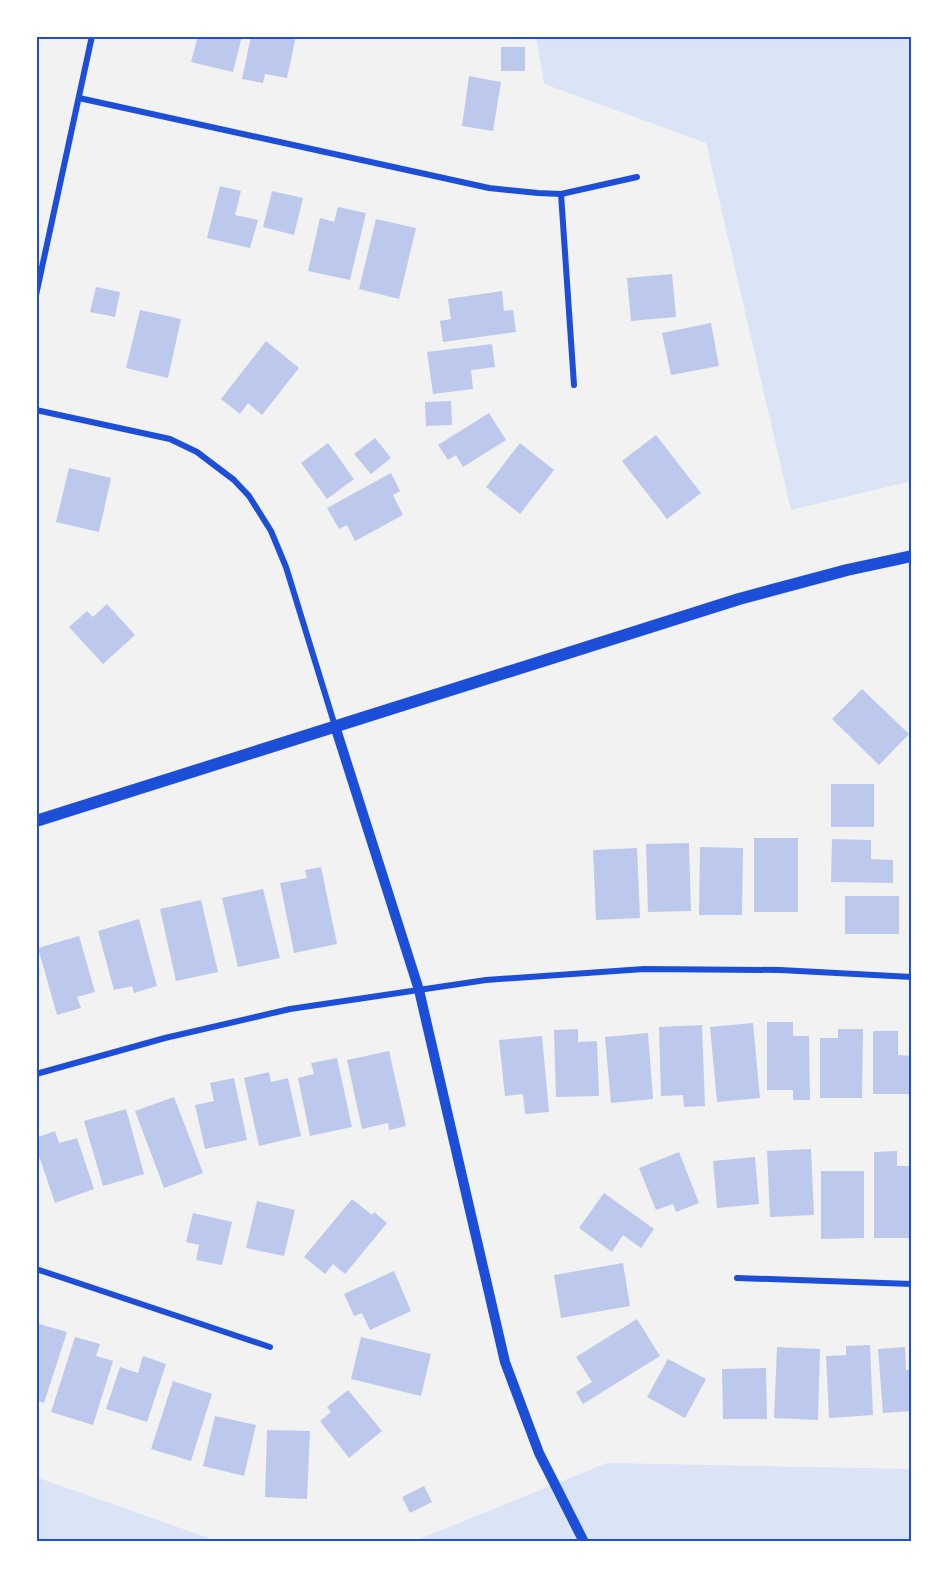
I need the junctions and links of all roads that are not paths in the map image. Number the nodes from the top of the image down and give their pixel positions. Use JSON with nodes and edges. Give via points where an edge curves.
{"nodes":[{"id":1,"x":92,"y":36,"type":"edge"},
{"id":2,"x":79,"y":98,"type":"junction"},
{"id":3,"x":637,"y":177,"type":"dead end"},
{"id":4,"x":561,"y":194,"type":"junction"},
{"id":5,"x":36,"y":295,"type":"edge"},
{"id":6,"x":574,"y":385,"type":"dead end"},
{"id":7,"x":36,"y":410,"type":"edge"},
{"id":8,"x":912,"y":556,"type":"edge"},
{"id":9,"x":335,"y":726,"type":"junction"},
{"id":10,"x":36,"y":821,"type":"edge"},
{"id":11,"x":912,"y":977,"type":"edge"},
{"id":12,"x":419,"y":990,"type":"junction"},
{"id":13,"x":36,"y":1074,"type":"edge"},
{"id":14,"x":36,"y":1269,"type":"edge"},
{"id":15,"x":737,"y":1278,"type":"dead end"},
{"id":16,"x":912,"y":1284,"type":"edge"},
{"id":17,"x":270,"y":1347,"type":"dead end"},
{"id":18,"x":584,"y":1542,"type":"edge"}],
"edges":[{"from":1,"to":2,"type":"street"},
{"from":2,"to":4,"type":"street","via":[[489,188]]},
{"from":2,"to":5,"type":"street"},
{"from":3,"to":4,"type":"street"},
{"from":4,"to":6,"type":"street"},
{"from":7,"to":9,"type":"street","via":[[170,439],[197,452],[242,488],[271,531],[286,567]]},
{"from":8,"to":9,"type":"main road","via":[[739,599]]},
{"from":9,"to":10,"type":"main road"},
{"from":9,"to":12,"type":"street"},
{"from":11,"to":12,"type":"street","via":[[780,970],[644,969],[486,980]]},
{"from":12,"to":13,"type":"street","via":[[290,1009]]},
{"from":12,"to":18,"type":"street","via":[[506,1362],[539,1453]]},
{"from":14,"to":17,"type":"street"},
{"from":15,"to":16,"type":"street"}]}
